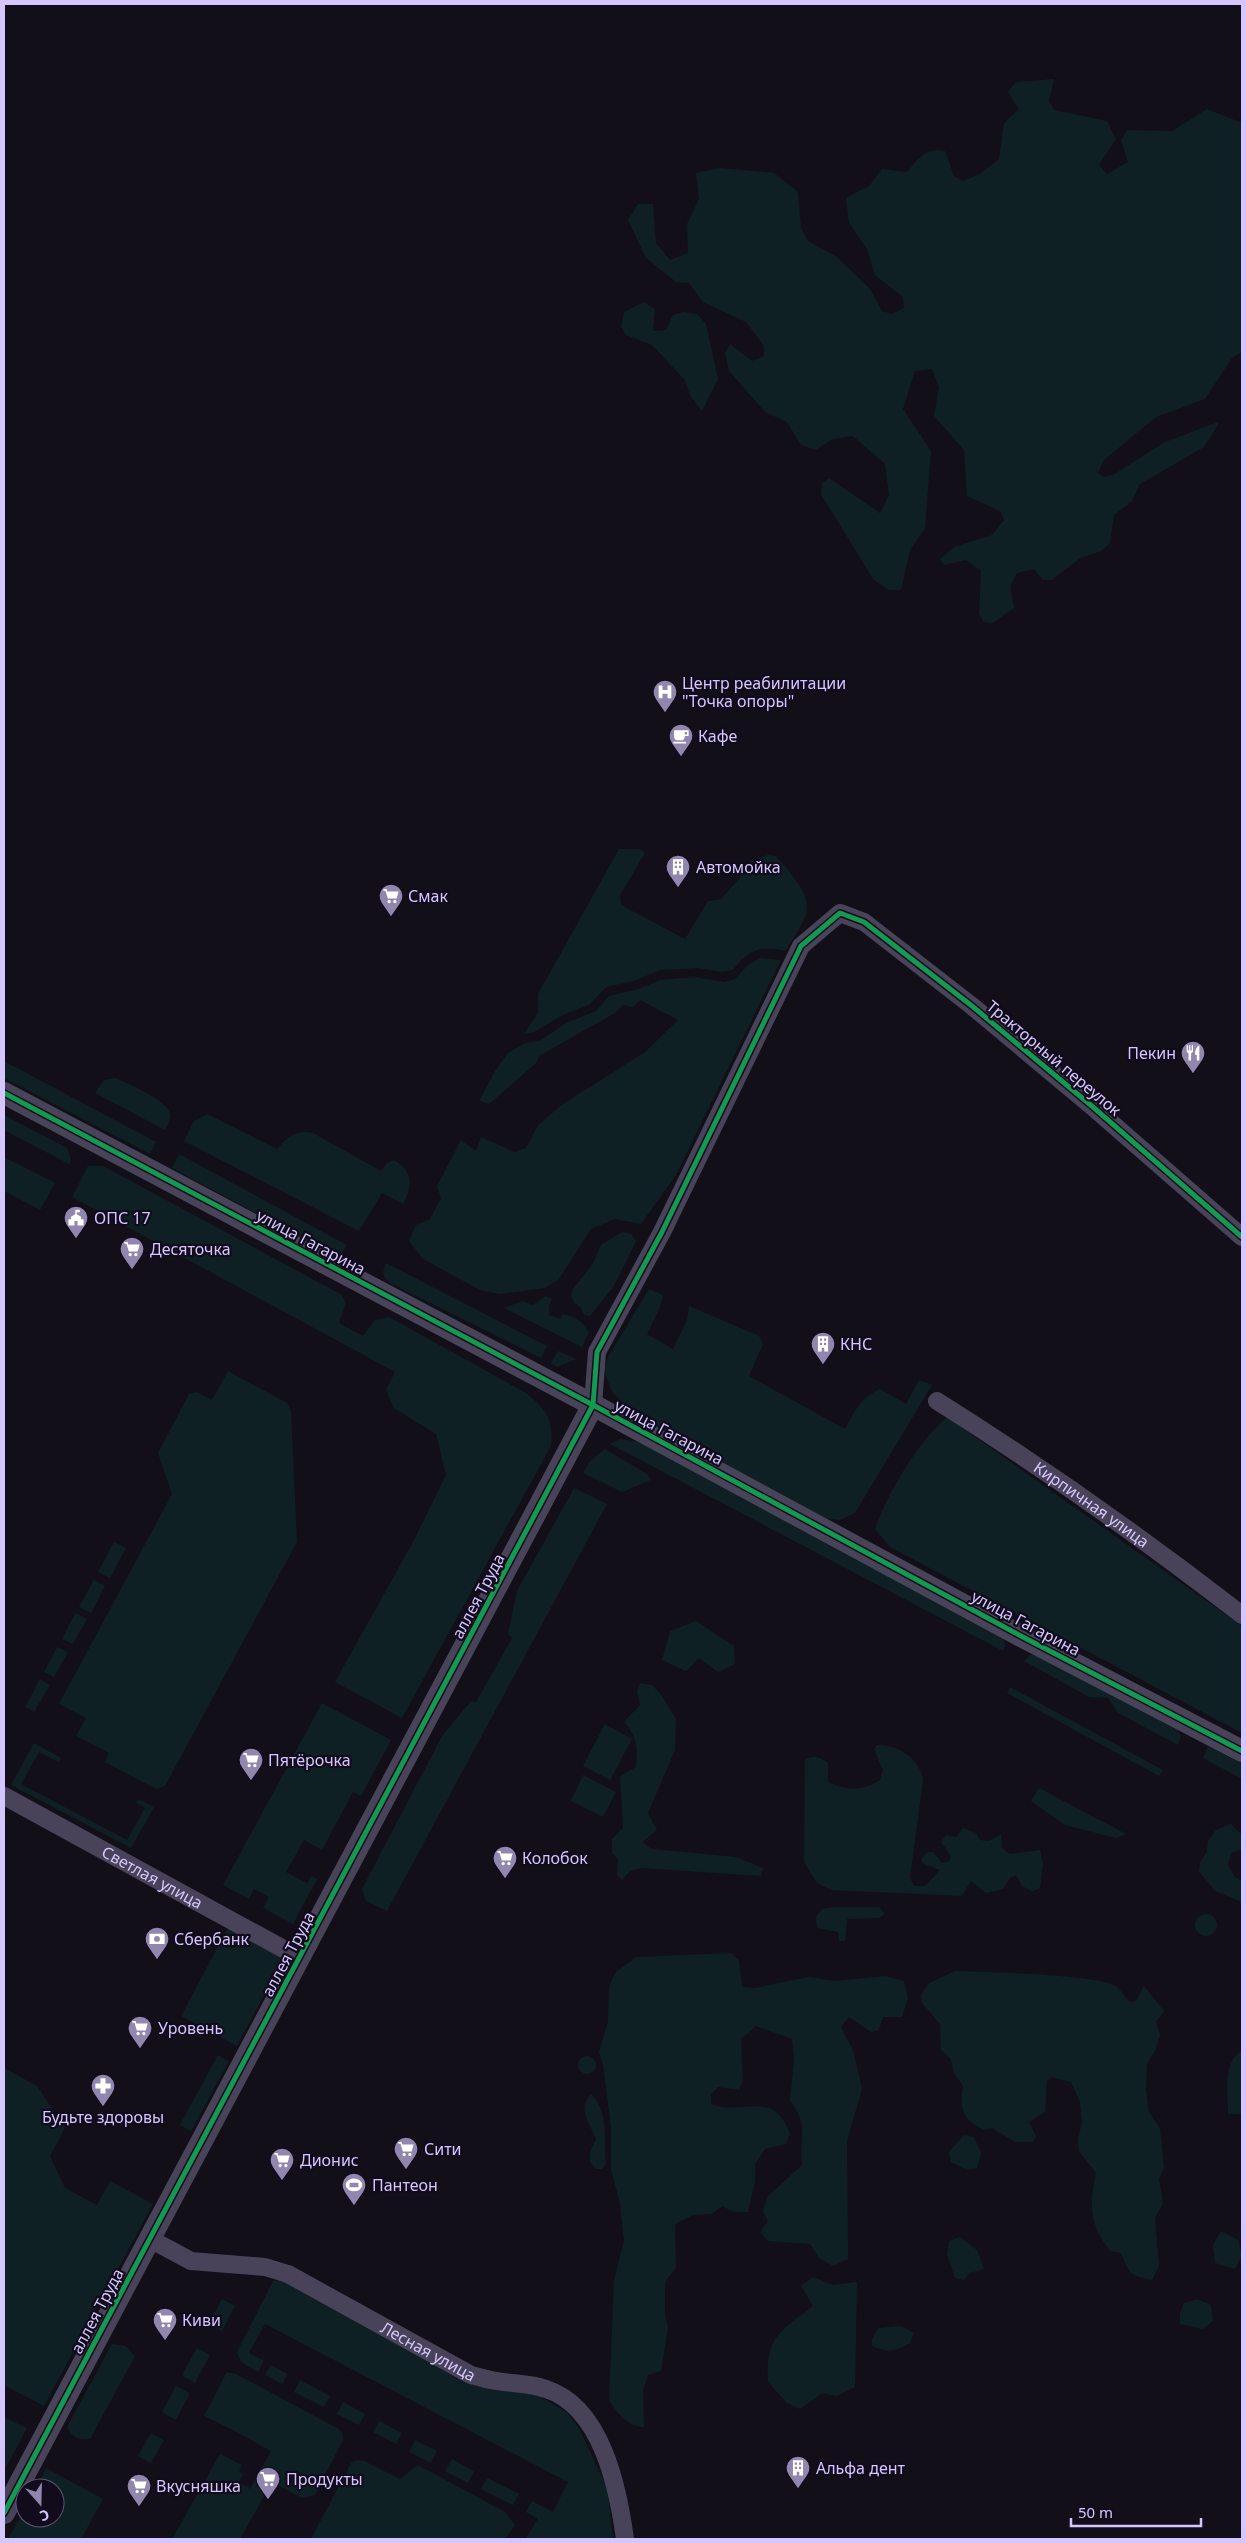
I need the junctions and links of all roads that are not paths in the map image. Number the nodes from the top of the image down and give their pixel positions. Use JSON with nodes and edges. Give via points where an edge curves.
{"nodes":[{"id":1,"x":4,"y":1093,"type":"edge"},
{"id":2,"x":1242,"y":1236,"type":"edge"},
{"id":3,"x":937,"y":1401,"type":"dead end"},
{"id":4,"x":593,"y":1405,"type":"junction"},
{"id":5,"x":1242,"y":1615,"type":"edge"},
{"id":6,"x":1242,"y":1751,"type":"edge"},
{"id":7,"x":4,"y":1796,"type":"edge"},
{"id":8,"x":300,"y":1958,"type":"junction"},
{"id":9,"x":150,"y":2239,"type":"junction"},
{"id":10,"x":4,"y":2513,"type":"edge"},
{"id":11,"x":624,"y":2539,"type":"edge"}],
"edges":[{"from":1,"to":4,"type":"street","name":"улица Гагарина"},
{"from":2,"to":4,"type":"street","name":"Тракторный переулок","via":[[972,1006],[864,922],[840,913],[801,946],[662,1232],[597,1352]]},
{"from":3,"to":5,"type":"street","name":"Кирпичная улица","via":[[1113,1519]]},
{"from":4,"to":6,"type":"street","name":"улица Гагарина"},
{"from":4,"to":8,"type":"street","name":"аллея Труда"},
{"from":7,"to":8,"type":"street","name":"Светлая улица"},
{"from":8,"to":9,"type":"street","name":"аллея Труда"},
{"from":9,"to":10,"type":"street","name":"аллея Труда"},
{"from":9,"to":11,"type":"street","name":"Лесная улица","via":[[191,2261],[265,2267],[288,2274],[471,2374],[547,2389],[567,2398],[582,2411],[599,2443],[617,2488]]}]}
